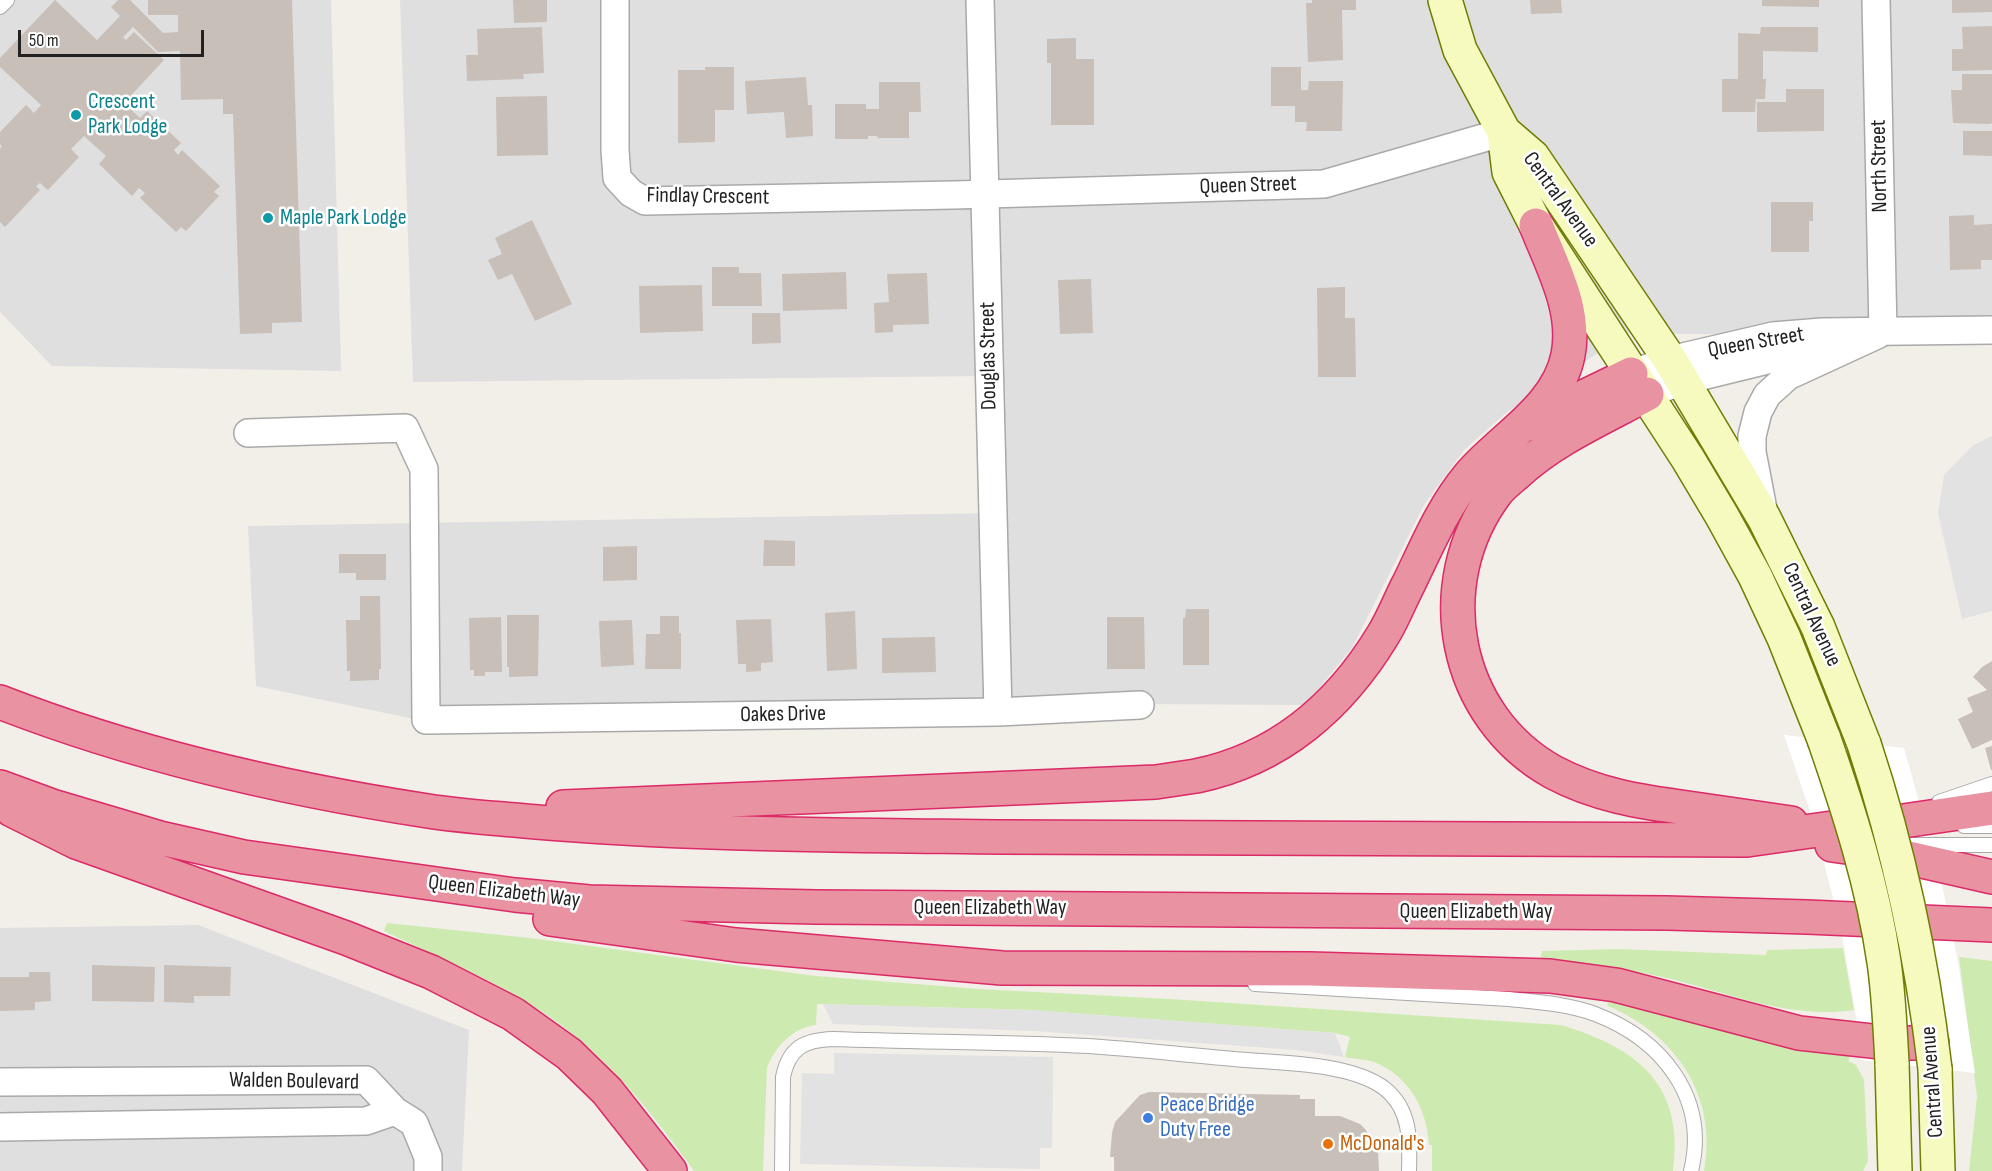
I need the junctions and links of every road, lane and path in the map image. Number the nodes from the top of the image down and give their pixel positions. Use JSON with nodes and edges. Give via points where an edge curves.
{"nodes":[{"id":1,"x":7,"y":0,"type":"edge"},
{"id":2,"x":615,"y":0,"type":"edge"},
{"id":3,"x":980,"y":0,"type":"edge"},
{"id":4,"x":1445,"y":0,"type":"edge"},
{"id":5,"x":1876,"y":0,"type":"edge"},
{"id":6,"x":0,"y":7,"type":"edge"},
{"id":7,"x":1504,"y":132,"type":"junction"},
{"id":8,"x":985,"y":194,"type":"junction"},
{"id":9,"x":1536,"y":225,"type":"junction"},
{"id":10,"x":1992,"y":330,"type":"edge"},
{"id":11,"x":1883,"y":332,"type":"junction"},
{"id":12,"x":1676,"y":370,"type":"junction"},
{"id":13,"x":1639,"y":384,"type":"junction"},
{"id":14,"x":248,"y":433,"type":"dead end"},
{"id":15,"x":1495,"y":450,"type":"junction"},
{"id":16,"x":1764,"y":518,"type":"junction"},
{"id":17,"x":0,"y":702,"type":"edge"},
{"id":18,"x":1140,"y":705,"type":"dead end"},
{"id":19,"x":998,"y":712,"type":"junction"},
{"id":20,"x":1992,"y":784,"type":"edge"},
{"id":21,"x":0,"y":787,"type":"edge"},
{"id":22,"x":0,"y":804,"type":"edge"},
{"id":23,"x":1992,"y":808,"type":"edge"},
{"id":24,"x":432,"y":812,"type":"junction"},
{"id":25,"x":1992,"y":826,"type":"edge"},
{"id":26,"x":1833,"y":837,"type":"junction"},
{"id":27,"x":1876,"y":839,"type":"junction"},
{"id":28,"x":1992,"y":844,"type":"edge"},
{"id":29,"x":244,"y":857,"type":"junction"},
{"id":30,"x":1987,"y":869,"type":"edge"},
{"id":31,"x":1992,"y":925,"type":"edge"},
{"id":32,"x":1002,"y":968,"type":"junction"},
{"id":33,"x":1891,"y":1053,"type":"junction"},
{"id":34,"x":1934,"y":1056,"type":"junction"},
{"id":35,"x":0,"y":1082,"type":"edge"},
{"id":36,"x":395,"y":1111,"type":"junction"},
{"id":37,"x":0,"y":1127,"type":"edge"},
{"id":38,"x":428,"y":1171,"type":"edge"},
{"id":39,"x":670,"y":1171,"type":"edge"},
{"id":40,"x":782,"y":1171,"type":"edge"},
{"id":41,"x":1409,"y":1171,"type":"edge"},
{"id":42,"x":1692,"y":1171,"type":"edge"},
{"id":43,"x":1895,"y":1171,"type":"edge"},
{"id":44,"x":1938,"y":1171,"type":"edge"}],
"edges":[{"from":1,"to":6,"type":"lane"},
{"from":2,"to":8,"type":"street","name":"Findlay Crescent","via":[[616,178],[645,201]]},
{"from":3,"to":8,"type":"street","name":"Douglas Street"},
{"from":4,"to":7,"type":"main road","name":"Central Avenue","via":[[1461,50]]},
{"from":5,"to":11,"type":"street","name":"North Street"},
{"from":7,"to":8,"type":"street","name":"Queen Street","via":[[1324,183]]},
{"from":7,"to":9,"type":"main road","name":"Central Avenue","via":[[1509,172]]},
{"from":7,"to":12,"type":"main road","name":"Central Avenue","via":[[1533,157]]},
{"from":8,"to":19,"type":"street","name":"Douglas Street"},
{"from":9,"to":13,"type":"main road","name":"Central Avenue"},
{"from":9,"to":15,"type":"highway","via":[[1571,321],[1569,354],[1548,396]]},
{"from":10,"to":11,"type":"street","name":"Queen Street"},
{"from":11,"to":12,"type":"street","name":"Queen Street"},
{"from":11,"to":16,"type":"street","via":[[1788,376],[1767,395],[1752,436]]},
{"from":12,"to":13,"type":"street","name":"Queen Street"},
{"from":12,"to":16,"type":"main road","name":"Central Avenue"},
{"from":13,"to":15,"type":"highway","via":[[1561,408]]},
{"from":13,"to":26,"type":"highway","via":[[1537,456],[1497,492],[1471,536],[1458,584],[1460,642],[1467,669],[1478,694],[1510,739],[1530,758],[1582,786],[1645,803]]},
{"from":13,"to":33,"type":"main road","name":"Central Avenue","bridge":true,"via":[[1688,459],[1750,568],[1784,638],[1824,739],[1854,831],[1876,918],[1890,1006]]},
{"from":14,"to":19,"type":"street","name":"Oakes Drive","via":[[405,428],[424,469],[426,720]]},
{"from":15,"to":24,"type":"highway","via":[[1448,505],[1383,635],[1344,690],[1298,732],[1235,763],[1198,775],[1156,782]]},
{"from":16,"to":34,"type":"main road","name":"Central Avenue","bridge":true,"via":[[1818,627],[1864,744],[1909,906]]},
{"from":17,"to":24,"type":"highway","via":[[76,729],[195,763],[310,790]]},
{"from":18,"to":19,"type":"street","name":"Oakes Drive"},
{"from":20,"to":27,"type":"lane"},
{"from":21,"to":29,"type":"highway","name":"Queen Elizabeth Way","via":[[160,838]]},
{"from":22,"to":39,"type":"highway","via":[[76,842],[431,972],[513,1014],[569,1054],[607,1091]]},
{"from":23,"to":27,"type":"highway"},
{"from":24,"to":26,"type":"highway","via":[[614,829],[746,834],[1747,840]]},
{"from":25,"to":27,"type":"lane"},
{"from":26,"to":27,"type":"highway"},
{"from":26,"to":28,"type":"lane"},
{"from":27,"to":30,"type":"highway"},
{"from":29,"to":31,"type":"highway","name":"Queen Elizabeth Way","via":[[515,895],[632,903],[1667,913]]},
{"from":29,"to":32,"type":"highway","via":[[533,917],[736,945]]},
{"from":32,"to":33,"type":"highway","via":[[1310,969],[1550,976],[1616,985],[1799,1033],[1857,1040]]},
{"from":32,"to":42,"type":"lane","via":[[1549,1003],[1593,1013],[1646,1042],[1679,1081],[1692,1113]]},
{"from":33,"to":34,"type":"highway"},
{"from":33,"to":43,"type":"main road","name":"Central Avenue"},
{"from":34,"to":44,"type":"main road","name":"Central Avenue"},
{"from":35,"to":36,"type":"street","name":"Walden Boulevard","via":[[366,1080]]},
{"from":36,"to":37,"type":"street","name":"Walden Boulevard","via":[[366,1121]]},
{"from":36,"to":38,"type":"street","via":[[414,1123],[428,1156]]},
{"from":40,"to":41,"type":"lane","via":[[785,1064],[803,1044],[833,1039],[1089,1046],[1313,1066],[1359,1075],[1383,1088],[1402,1109],[1410,1135]]}]}
